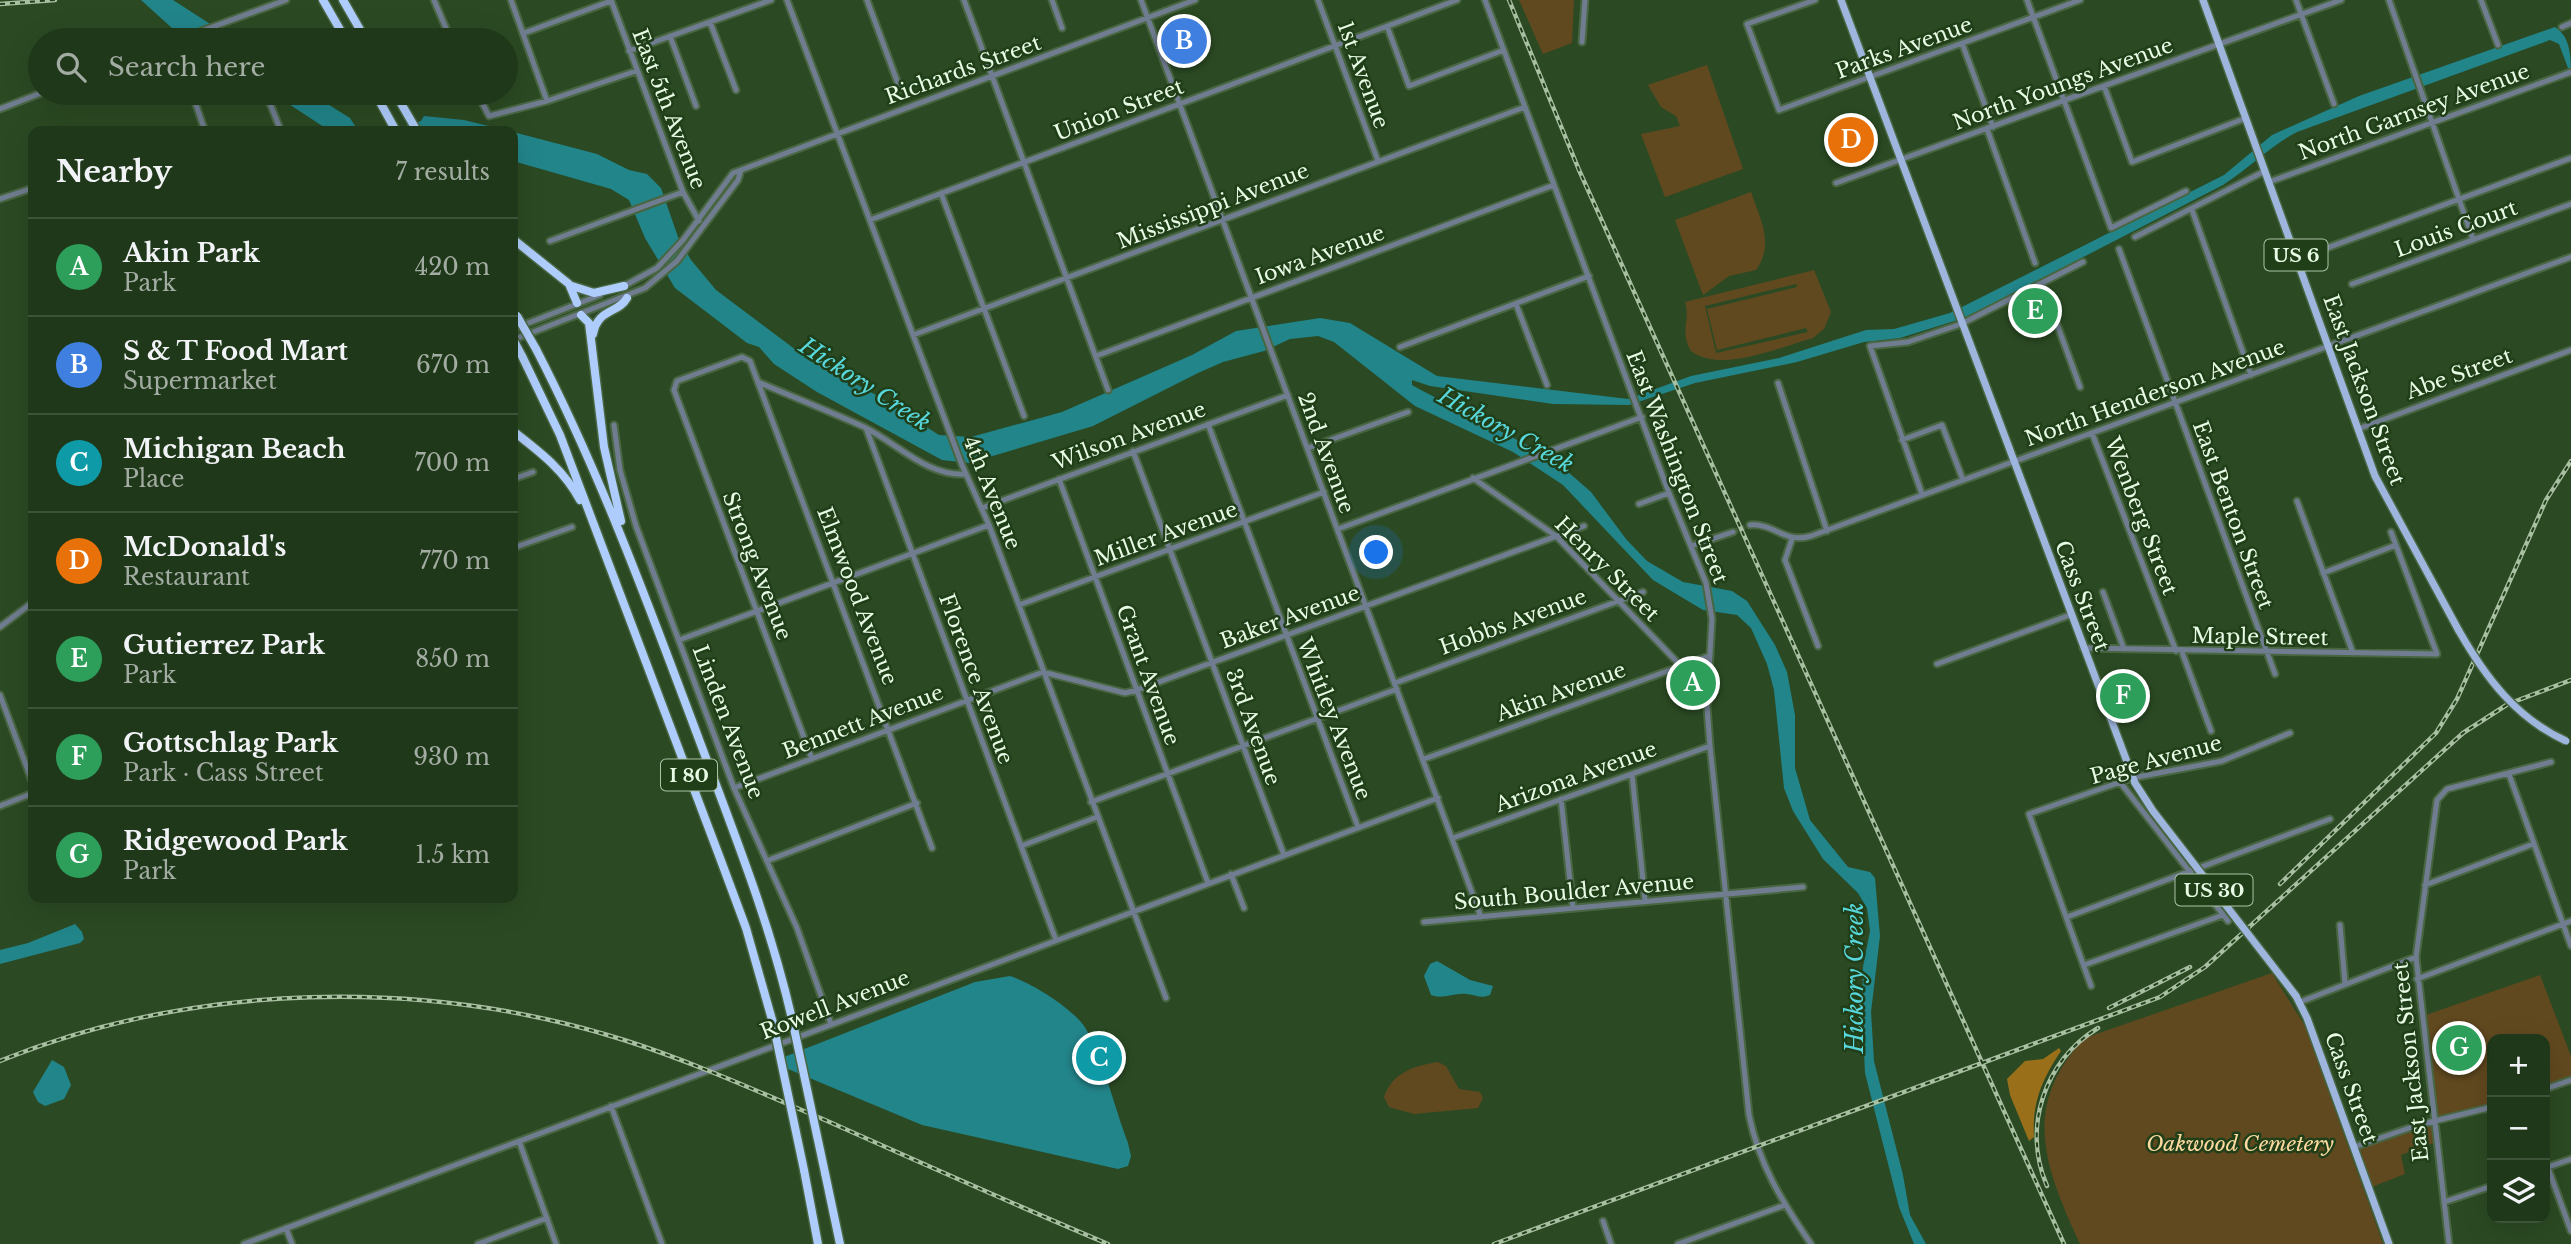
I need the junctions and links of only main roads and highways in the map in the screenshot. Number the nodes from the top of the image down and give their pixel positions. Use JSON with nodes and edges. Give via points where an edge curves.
{"nodes":[{"id":1,"x":323,"y":0,"type":"edge"},
{"id":2,"x":1841,"y":0,"type":"edge"},
{"id":3,"x":2203,"y":0,"type":"edge"},
{"id":4,"x":345,"y":3,"type":"edge"},
{"id":5,"x":339,"y":28,"type":"edge"},
{"id":6,"x":359,"y":28,"type":"edge"},
{"id":7,"x":382,"y":105,"type":"edge"},
{"id":8,"x":402,"y":105,"type":"edge"},
{"id":9,"x":393,"y":126,"type":"edge"},
{"id":10,"x":414,"y":126,"type":"edge"},
{"id":11,"x":518,"y":243,"type":"edge"},
{"id":12,"x":569,"y":285,"type":"junction"},
{"id":13,"x":624,"y":286,"type":"road end"},
{"id":14,"x":627,"y":298,"type":"road end"},
{"id":15,"x":577,"y":303,"type":"road end"},
{"id":16,"x":581,"y":315,"type":"road end"},
{"id":17,"x":518,"y":316,"type":"edge"},
{"id":18,"x":590,"y":347,"type":"junction"},
{"id":19,"x":518,"y":349,"type":"edge"},
{"id":20,"x":518,"y":435,"type":"edge"},
{"id":21,"x":597,"y":531,"type":"junction"},
{"id":22,"x":625,"y":541,"type":"junction"},
{"id":23,"x":2568,"y":743,"type":"edge"},
{"id":24,"x":818,"y":1244,"type":"edge"},
{"id":25,"x":840,"y":1244,"type":"edge"},
{"id":26,"x":2389,"y":1244,"type":"edge"}],
"edges":[{"from":1,"to":5,"type":"highway"},
{"from":2,"to":26,"type":"main road","name":"Cass Street","number":"US 30","bridge":true,"via":[[2134,780],[2298,999]]},
{"from":3,"to":23,"type":"main road","name":"East Jackson Street","number":"US 6","bridge":true,"via":[[2358,429],[2394,516],[2476,660],[2504,697],[2536,726]]},
{"from":4,"to":6,"type":"highway"},
{"from":7,"to":9,"type":"highway"},
{"from":8,"to":10,"type":"highway"},
{"from":11,"to":12,"type":"highway"},
{"from":12,"to":13,"type":"highway","via":[[594,293]]},
{"from":12,"to":15,"type":"highway"},
{"from":14,"to":18,"type":"highway","via":[[601,315]]},
{"from":16,"to":18,"type":"highway","via":[[589,323]]},
{"from":17,"to":22,"type":"highway","number":"I 80","bridge":true,"via":[[576,427]]},
{"from":18,"to":22,"type":"highway","via":[[604,447]]},
{"from":19,"to":21,"type":"highway","number":"I 80","bridge":true},
{"from":20,"to":21,"type":"highway","via":[[552,461],[571,483]]},
{"from":21,"to":24,"type":"highway","number":"I 80","bridge":true,"via":[[746,928],[773,1023]]},
{"from":22,"to":25,"type":"highway","number":"I 80","bridge":true,"via":[[765,919],[792,1018]]}]}
